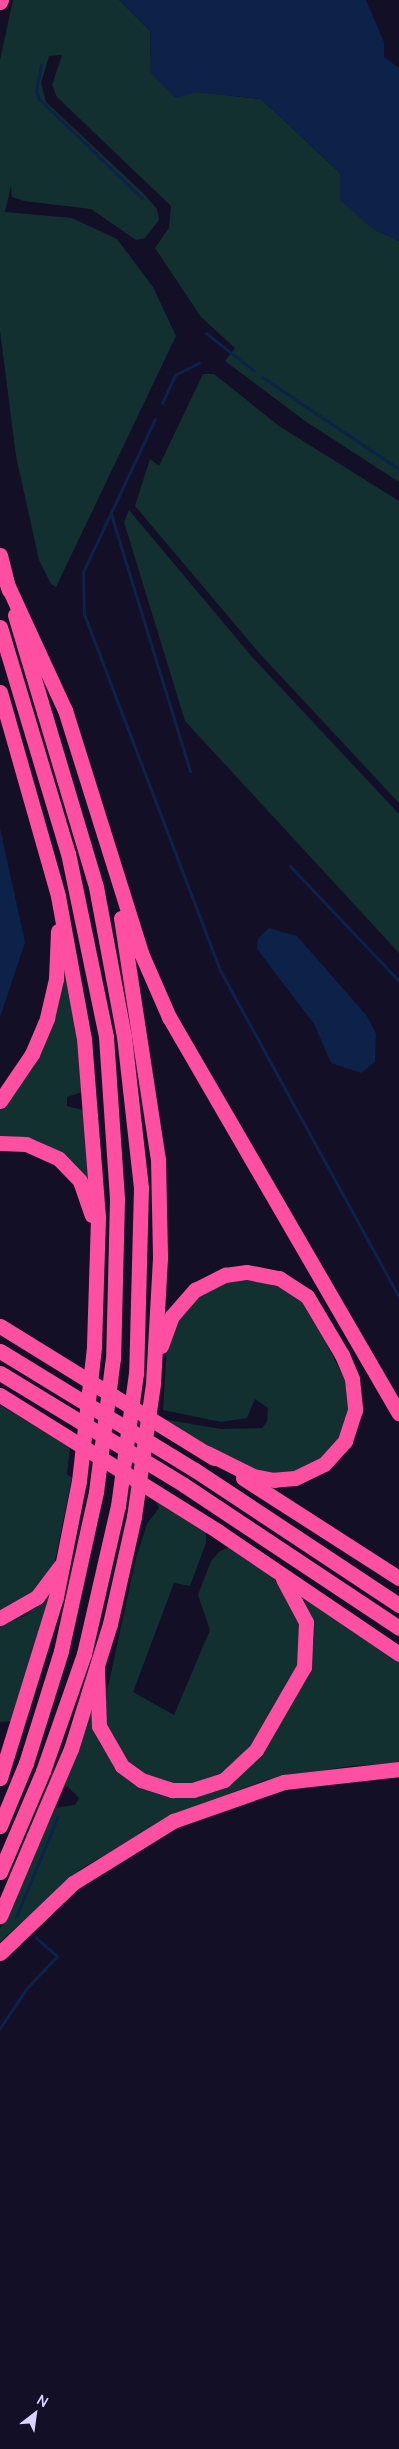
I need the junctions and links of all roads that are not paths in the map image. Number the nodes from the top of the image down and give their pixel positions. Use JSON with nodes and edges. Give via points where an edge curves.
{"nodes":[{"id":1,"x":0,"y":555,"type":"edge"},
{"id":2,"x":6,"y":582,"type":"junction"},
{"id":3,"x":0,"y":627,"type":"edge"},
{"id":4,"x":0,"y":692,"type":"edge"},
{"id":5,"x":44,"y":848,"type":"junction"},
{"id":6,"x":111,"y":862,"type":"junction"},
{"id":7,"x":0,"y":1101,"type":"edge"},
{"id":8,"x":0,"y":1144,"type":"edge"},
{"id":9,"x":98,"y":1243,"type":"junction"},
{"id":10,"x":0,"y":1326,"type":"edge"},
{"id":11,"x":0,"y":1351,"type":"edge"},
{"id":12,"x":155,"y":1361,"type":"junction"},
{"id":13,"x":0,"y":1373,"type":"edge"},
{"id":14,"x":0,"y":1395,"type":"edge"},
{"id":15,"x":7,"y":1401,"type":"edge"},
{"id":16,"x":399,"y":1413,"type":"edge"},
{"id":17,"x":207,"y":1454,"type":"junction"},
{"id":18,"x":64,"y":1561,"type":"junction"},
{"id":19,"x":272,"y":1567,"type":"junction"},
{"id":20,"x":399,"y":1578,"type":"edge"},
{"id":21,"x":399,"y":1605,"type":"edge"},
{"id":22,"x":0,"y":1618,"type":"edge"},
{"id":23,"x":399,"y":1628,"type":"edge"},
{"id":24,"x":399,"y":1654,"type":"edge"},
{"id":25,"x":97,"y":1669,"type":"junction"},
{"id":26,"x":399,"y":1769,"type":"edge"},
{"id":27,"x":0,"y":1778,"type":"edge"},
{"id":28,"x":0,"y":1826,"type":"edge"},
{"id":29,"x":0,"y":1872,"type":"edge"},
{"id":30,"x":0,"y":1916,"type":"edge"},
{"id":31,"x":0,"y":1953,"type":"edge"}],
"edges":[{"from":1,"to":2,"type":"highway"},
{"from":2,"to":6,"type":"highway","via":[[58,692]]},
{"from":2,"to":29,"type":"highway","bridge":true,"via":[[87,854],[119,1002],[140,1188],[136,1373],[118,1506],[84,1654],[43,1771]]},
{"from":3,"to":28,"type":"highway","bridge":true,"via":[[68,853],[103,1018],[117,1198],[113,1358],[96,1492],[48,1693]]},
{"from":4,"to":5,"type":"highway"},
{"from":5,"to":7,"type":"highway","via":[[58,930],[56,979],[36,1045]]},
{"from":5,"to":9,"type":"highway","via":[[69,944],[84,1038]]},
{"from":6,"to":12,"type":"highway","via":[[140,1018],[158,1159],[160,1258]]},
{"from":6,"to":16,"type":"highway","via":[[148,970],[180,1039]]},
{"from":8,"to":9,"type":"highway","via":[[37,1148],[66,1165],[85,1190]]},
{"from":9,"to":18,"type":"highway","bridge":true,"via":[[94,1347],[79,1481]]},
{"from":10,"to":17,"type":"highway"},
{"from":11,"to":21,"type":"highway","via":[[195,1470]]},
{"from":12,"to":17,"type":"highway","via":[[178,1306],[199,1287],[225,1275],[247,1272],[279,1278],[307,1296],[324,1318],[354,1389],[353,1421],[339,1450],[315,1470],[285,1480],[253,1476]]},
{"from":12,"to":25,"type":"highway","bridge":true,"via":[[134,1517]]},
{"from":13,"to":23,"type":"highway","via":[[184,1485]]},
{"from":14,"to":15,"type":"highway"},
{"from":15,"to":19,"type":"highway"},
{"from":17,"to":20,"type":"highway"},
{"from":18,"to":22,"type":"highway","via":[[37,1597]]},
{"from":18,"to":27,"type":"highway","via":[[43,1647]]},
{"from":19,"to":24,"type":"highway"},
{"from":19,"to":25,"type":"highway","via":[[303,1612],[306,1656],[299,1678],[256,1750],[224,1780],[193,1790],[172,1790],[141,1780],[122,1766],[99,1726]]},
{"from":25,"to":30,"type":"highway","via":[[60,1777]]},
{"from":26,"to":31,"type":"highway","via":[[284,1782],[173,1821],[73,1882]]}]}
